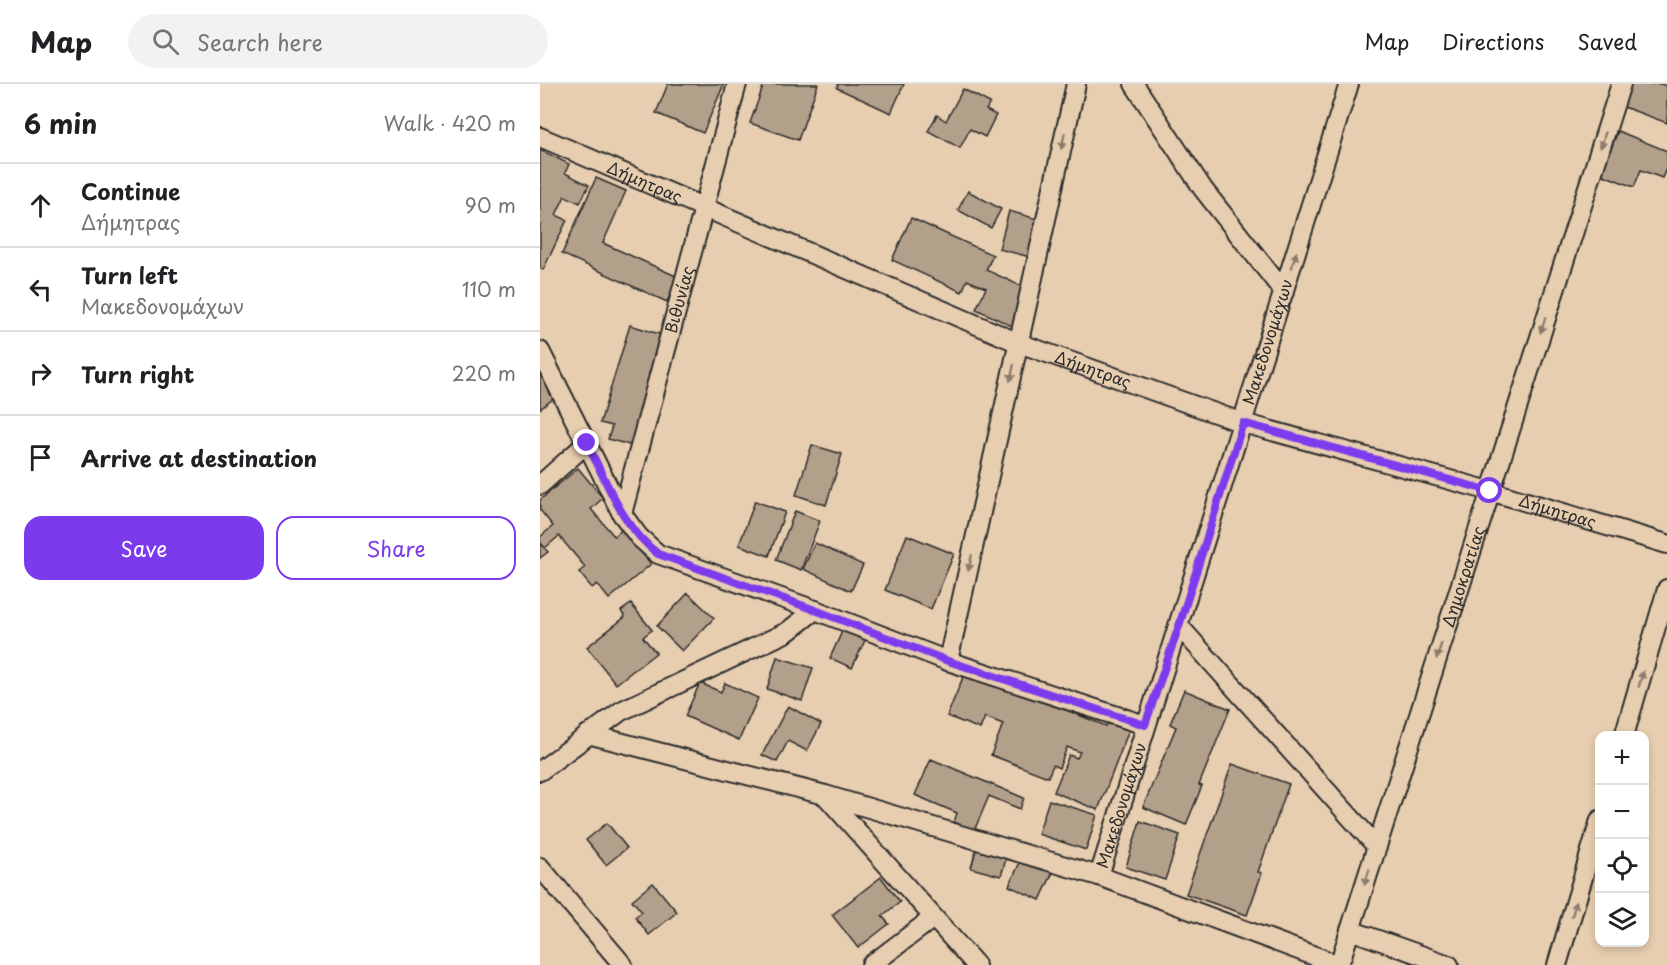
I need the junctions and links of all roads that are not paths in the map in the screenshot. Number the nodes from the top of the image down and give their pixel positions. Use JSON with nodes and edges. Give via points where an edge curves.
{"nodes":[{"id":1,"x":737,"y":84,"type":"edge"},
{"id":2,"x":1076,"y":84,"type":"edge"},
{"id":3,"x":1134,"y":84,"type":"edge"},
{"id":4,"x":1349,"y":84,"type":"edge"},
{"id":5,"x":1621,"y":84,"type":"edge"},
{"id":6,"x":540,"y":137,"type":"edge"},
{"id":7,"x":705,"y":209,"type":"junction"},
{"id":8,"x":1284,"y":292,"type":"junction"},
{"id":9,"x":1019,"y":343,"type":"junction"},
{"id":10,"x":540,"y":351,"type":"edge"},
{"id":11,"x":1243,"y":423,"type":"junction"},
{"id":12,"x":587,"y":443,"type":"junction"},
{"id":13,"x":540,"y":485,"type":"edge"},
{"id":14,"x":1490,"y":491,"type":"junction"},
{"id":15,"x":622,"y":514,"type":"junction"},
{"id":16,"x":1667,"y":544,"type":"edge"},
{"id":17,"x":1667,"y":589,"type":"edge"},
{"id":18,"x":815,"y":610,"type":"junction"},
{"id":19,"x":1179,"y":626,"type":"junction"},
{"id":20,"x":948,"y":661,"type":"junction"},
{"id":21,"x":1145,"y":725,"type":"junction"},
{"id":22,"x":1625,"y":731,"type":"edge"},
{"id":23,"x":588,"y":734,"type":"junction"},
{"id":24,"x":540,"y":771,"type":"edge"},
{"id":25,"x":825,"y":795,"type":"junction"},
{"id":26,"x":1595,"y":834,"type":"edge"},
{"id":27,"x":1377,"y":847,"type":"junction"},
{"id":28,"x":540,"y":867,"type":"edge"},
{"id":29,"x":1099,"y":876,"type":"junction"},
{"id":30,"x":933,"y":918,"type":"junction"},
{"id":31,"x":1350,"y":930,"type":"junction"},
{"id":32,"x":623,"y":965,"type":"edge"},
{"id":33,"x":871,"y":965,"type":"edge"},
{"id":34,"x":976,"y":965,"type":"edge"},
{"id":35,"x":1339,"y":965,"type":"edge"},
{"id":36,"x":1449,"y":965,"type":"edge"},
{"id":37,"x":1557,"y":965,"type":"edge"}],
"edges":[{"from":1,"to":7,"type":"street","name":"Βιθυνίας"},
{"from":2,"to":9,"type":"street","one_way":true},
{"from":3,"to":8,"type":"street","via":[[1203,189]]},
{"from":8,"to":4,"type":"street","name":"Μακεδονομάχων","one_way":true},
{"from":5,"to":14,"type":"street","name":"Δημοκρατίας","one_way":true},
{"from":6,"to":7,"type":"street","name":"Δήμητρας"},
{"from":7,"to":9,"type":"street","name":"Δήμητρας"},
{"from":7,"to":15,"type":"street","name":"Βιθυνίας"},
{"from":8,"to":11,"type":"street","name":"Μακεδονομάχων"},
{"from":9,"to":11,"type":"street","name":"Δήμητρας"},
{"from":9,"to":20,"type":"street","one_way":true},
{"from":10,"to":12,"type":"street"},
{"from":11,"to":14,"type":"street","name":"Δήμητρας"},
{"from":11,"to":19,"type":"street","name":"Μακεδονομάχων"},
{"from":12,"to":13,"type":"street"},
{"from":12,"to":15,"type":"street"},
{"from":14,"to":16,"type":"street","name":"Δήμητρας"},
{"from":14,"to":27,"type":"street","name":"Δημοκρατίας","one_way":true},
{"from":15,"to":18,"type":"street","via":[[658,554]]},
{"from":22,"to":17,"type":"street","one_way":true},
{"from":18,"to":20,"type":"street"},
{"from":18,"to":23,"type":"street","via":[[787,632],[621,711]]},
{"from":19,"to":21,"type":"street","name":"Μακεδονομάχων"},
{"from":19,"to":27,"type":"street"},
{"from":20,"to":21,"type":"street"},
{"from":21,"to":29,"type":"street","name":"Μακεδονομάχων"},
{"from":23,"to":24,"type":"street"},
{"from":23,"to":25,"type":"street"},
{"from":25,"to":29,"type":"street"},
{"from":25,"to":30,"type":"street"},
{"from":37,"to":26,"type":"street","one_way":true},
{"from":27,"to":31,"type":"street","name":"Δημοκρατίας","one_way":true},
{"from":28,"to":32,"type":"street"},
{"from":29,"to":35,"type":"street"},
{"from":30,"to":33,"type":"street"},
{"from":30,"to":34,"type":"street"},
{"from":31,"to":35,"type":"street","name":"Δημοκρατίας"},
{"from":31,"to":36,"type":"street"}]}
